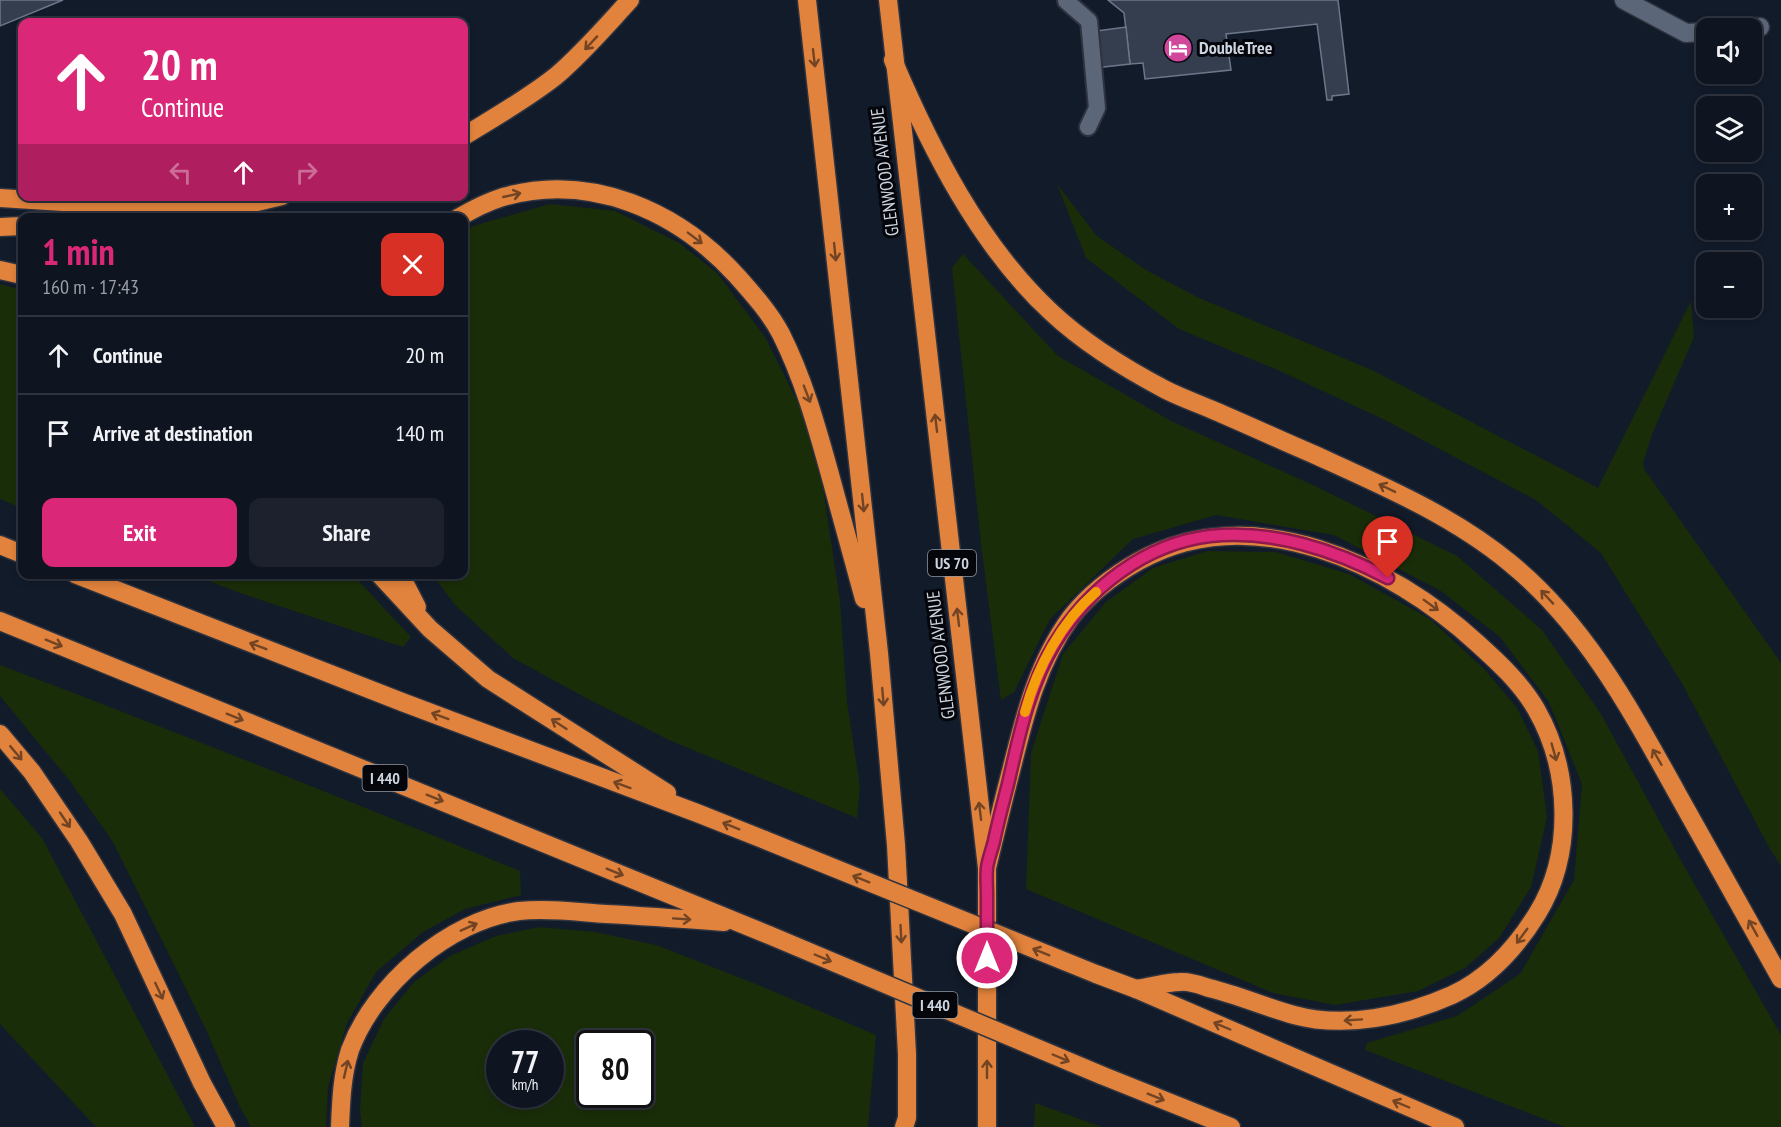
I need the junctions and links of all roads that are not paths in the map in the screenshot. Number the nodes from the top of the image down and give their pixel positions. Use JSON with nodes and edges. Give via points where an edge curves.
{"nodes":[{"id":1,"x":630,"y":0,"type":"edge"},
{"id":2,"x":807,"y":0,"type":"edge"},
{"id":3,"x":888,"y":0,"type":"edge"},
{"id":4,"x":1624,"y":0,"type":"edge"},
{"id":5,"x":1066,"y":1,"type":"edge"},
{"id":6,"x":1696,"y":33,"type":"edge"},
{"id":7,"x":893,"y":60,"type":"junction"},
{"id":8,"x":1088,"y":127,"type":"dead end"},
{"id":9,"x":468,"y":134,"type":"edge"},
{"id":10,"x":0,"y":198,"type":"edge"},
{"id":11,"x":18,"y":199,"type":"edge"},
{"id":12,"x":47,"y":201,"type":"edge"},
{"id":13,"x":261,"y":201,"type":"edge"},
{"id":14,"x":173,"y":209,"type":"junction"},
{"id":15,"x":145,"y":213,"type":"edge"},
{"id":16,"x":466,"y":213,"type":"edge"},
{"id":17,"x":18,"y":226,"type":"edge"},
{"id":18,"x":0,"y":227,"type":"edge"},
{"id":19,"x":0,"y":270,"type":"edge"},
{"id":20,"x":18,"y":274,"type":"edge"},
{"id":21,"x":0,"y":545,"type":"edge"},
{"id":22,"x":18,"y":552,"type":"edge"},
{"id":23,"x":88,"y":579,"type":"edge"},
{"id":24,"x":383,"y":579,"type":"edge"},
{"id":25,"x":403,"y":579,"type":"edge"},
{"id":26,"x":0,"y":621,"type":"edge"},
{"id":27,"x":429,"y":629,"type":"junction"},
{"id":28,"x":879,"y":653,"type":"junction"},
{"id":29,"x":0,"y":734,"type":"edge"},
{"id":30,"x":697,"y":813,"type":"junction"},
{"id":31,"x":987,"y":868,"type":"junction"},
{"id":32,"x":741,"y":923,"type":"junction"},
{"id":33,"x":1781,"y":979,"type":"edge"},
{"id":34,"x":1136,"y":989,"type":"junction"},
{"id":35,"x":905,"y":1123,"type":"edge"},
{"id":36,"x":226,"y":1127,"type":"edge"},
{"id":37,"x":340,"y":1127,"type":"edge"},
{"id":38,"x":987,"y":1127,"type":"edge"},
{"id":39,"x":1231,"y":1127,"type":"edge"},
{"id":40,"x":1455,"y":1127,"type":"edge"}],
"edges":[{"from":1,"to":9,"type":"highway","one_way":true,"via":[[556,76]]},
{"from":2,"to":28,"type":"highway","one_way":true},
{"from":3,"to":7,"type":"highway","name":"GLENWOOD AVENUE","number":"US 70"},
{"from":4,"to":6,"type":"street","via":[[1686,33]]},
{"from":5,"to":8,"type":"lane","via":[[1089,21],[1097,108]]},
{"from":31,"to":7,"type":"highway","name":"GLENWOOD AVENUE","number":"US 70","one_way":true},
{"from":33,"to":7,"type":"highway","one_way":true,"via":[[1612,680],[1537,586],[1508,560],[1426,507],[1167,390],[1106,354],[1052,314],[985,234],[918,117]]},
{"from":10,"to":11,"type":"highway"},
{"from":12,"to":14,"type":"highway"},
{"from":13,"to":14,"type":"highway"},
{"from":14,"to":15,"type":"highway"},
{"from":16,"to":28,"type":"highway","one_way":true,"via":[[503,197],[533,190],[598,193],[632,202],[664,217],[724,262],[779,331],[796,365]]},
{"from":17,"to":18,"type":"highway"},
{"from":19,"to":20,"type":"highway"},
{"from":21,"to":22,"type":"highway"},
{"from":30,"to":23,"type":"highway","one_way":true},
{"from":24,"to":27,"type":"highway"},
{"from":25,"to":27,"type":"highway"},
{"from":26,"to":32,"type":"highway","number":"I 440","one_way":true},
{"from":30,"to":27,"type":"highway","one_way":true,"via":[[488,679]]},
{"from":28,"to":35,"type":"highway","one_way":true,"via":[[896,845],[907,1054]]},
{"from":29,"to":36,"type":"highway","one_way":true,"via":[[80,841],[123,914]]},
{"from":34,"to":30,"type":"highway","one_way":true,"bridge":true},
{"from":31,"to":34,"type":"highway","one_way":true,"via":[[1028,703],[1054,645],[1072,617],[1104,584],[1125,568],[1180,543],[1219,536],[1263,537],[1341,557],[1401,585],[1458,625],[1524,692],[1553,748],[1561,787],[1563,840],[1544,902],[1519,942],[1490,971],[1456,993],[1411,1010],[1341,1021],[1297,1016],[1184,981]]},
{"from":38,"to":31,"type":"highway","name":"GLENWOOD AVENUE","number":"US 70","one_way":true},
{"from":37,"to":32,"type":"highway","one_way":true,"via":[[344,1075],[364,1022],[406,969],[461,930],[494,916],[547,909]]},
{"from":32,"to":39,"type":"highway","number":"I 440","one_way":true,"bridge":true},
{"from":40,"to":34,"type":"highway","one_way":true}]}
